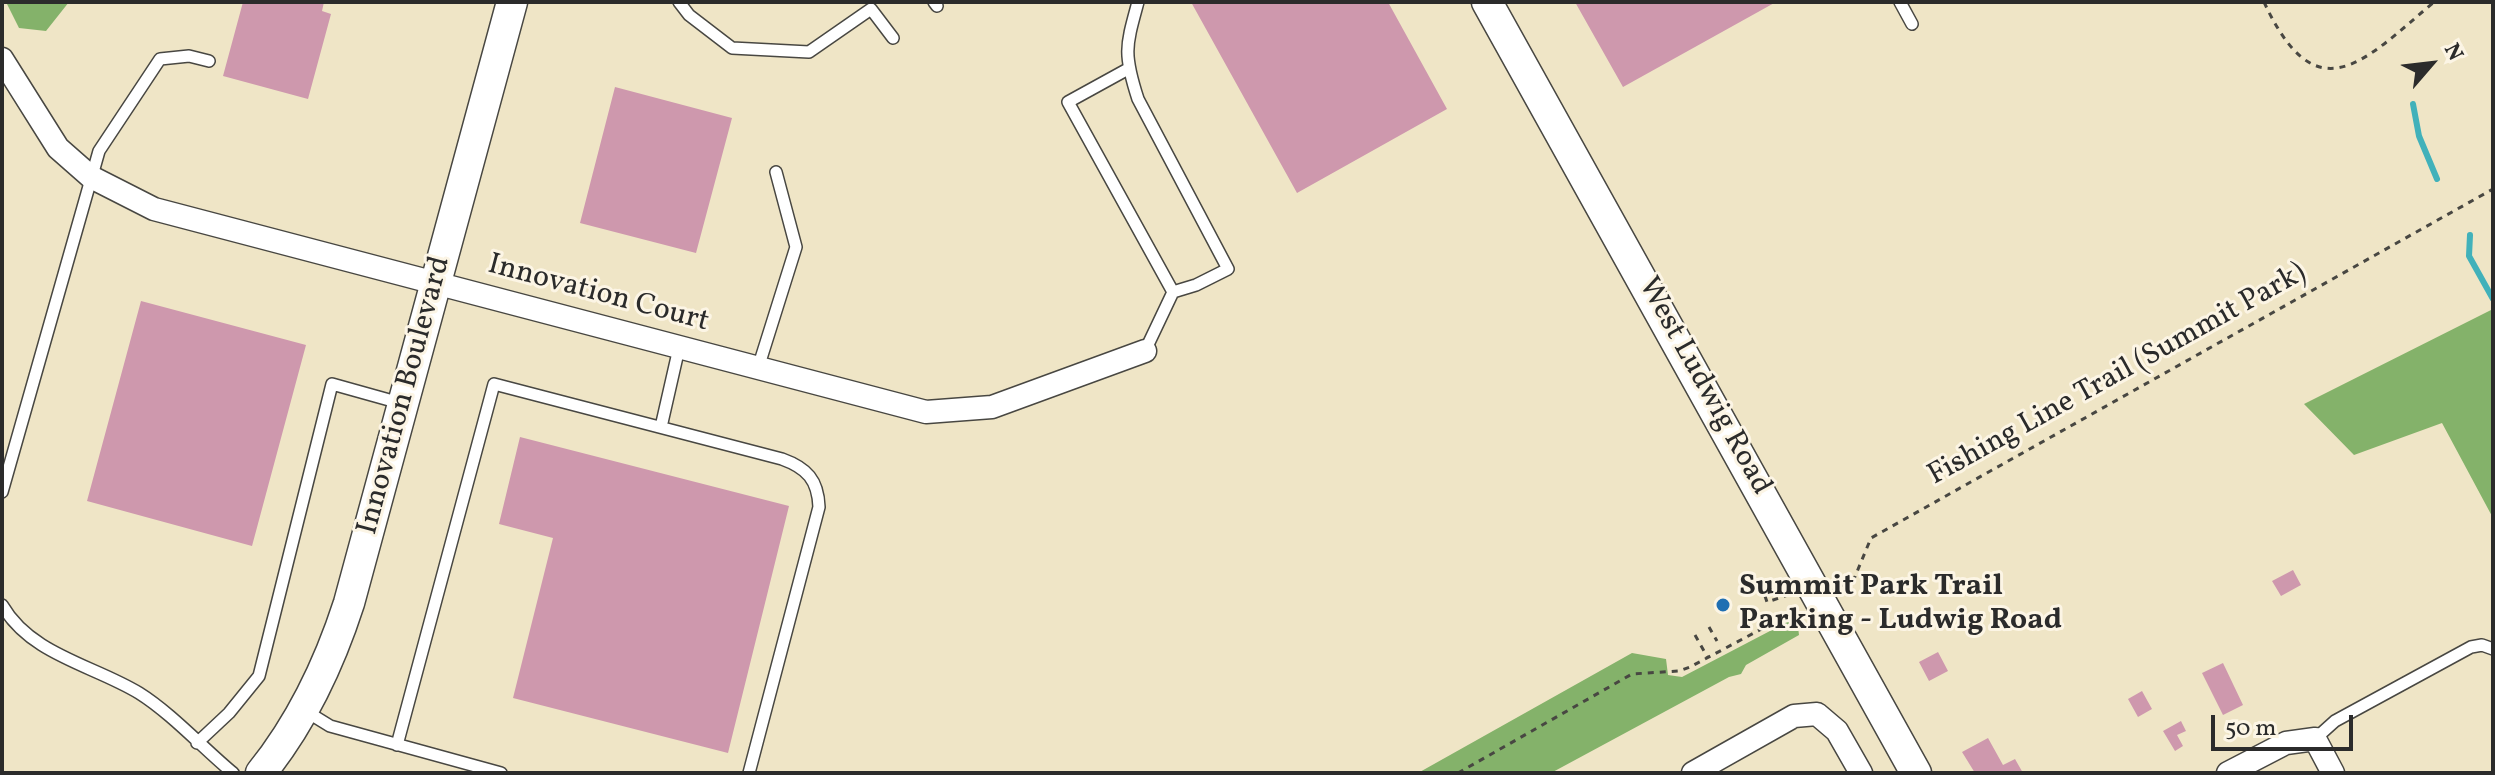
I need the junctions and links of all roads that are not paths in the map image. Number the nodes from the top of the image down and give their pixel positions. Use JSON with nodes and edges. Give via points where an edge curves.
{"nodes":[{"id":1,"x":512,"y":2,"type":"edge"},
{"id":2,"x":679,"y":2,"type":"edge"},
{"id":3,"x":1138,"y":2,"type":"edge"},
{"id":4,"x":1487,"y":2,"type":"edge"},
{"id":5,"x":1900,"y":2,"type":"edge"},
{"id":6,"x":1912,"y":24,"type":"dead end"},
{"id":7,"x":893,"y":38,"type":"dead end"},
{"id":8,"x":2,"y":59,"type":"edge"},
{"id":9,"x":209,"y":61,"type":"dead end"},
{"id":10,"x":1128,"y":69,"type":"junction"},
{"id":11,"x":776,"y":172,"type":"dead end"},
{"id":12,"x":91,"y":177,"type":"junction"},
{"id":13,"x":437,"y":284,"type":"junction"},
{"id":14,"x":1173,"y":292,"type":"junction"},
{"id":15,"x":679,"y":348,"type":"junction"},
{"id":16,"x":1145,"y":351,"type":"joint"},
{"id":17,"x":758,"y":368,"type":"junction"},
{"id":18,"x":404,"y":404,"type":"junction"},
{"id":19,"x":661,"y":427,"type":"junction"},
{"id":20,"x":2,"y":492,"type":"edge"},
{"id":21,"x":2,"y":605,"type":"edge"},
{"id":22,"x":2493,"y":649,"type":"edge"},
{"id":23,"x":304,"y":710,"type":"junction"},
{"id":24,"x":2315,"y":739,"type":"junction"},
{"id":25,"x":197,"y":743,"type":"junction"},
{"id":26,"x":397,"y":745,"type":"junction"},
{"id":27,"x":233,"y":773,"type":"edge"},
{"id":28,"x":261,"y":773,"type":"edge"},
{"id":29,"x":501,"y":773,"type":"edge"},
{"id":30,"x":749,"y":773,"type":"edge"},
{"id":31,"x":1693,"y":773,"type":"edge"},
{"id":32,"x":1861,"y":773,"type":"edge"},
{"id":33,"x":1916,"y":773,"type":"edge"},
{"id":34,"x":2228,"y":773,"type":"edge"},
{"id":35,"x":2333,"y":773,"type":"edge"}],
"edges":[{"from":1,"to":13,"type":"main road","name":"Innovation Boulevard"},
{"from":2,"to":7,"type":"lane","via":[[732,48],[809,52],[871,9]]},
{"from":3,"to":10,"type":"lane","via":[[1126,45]]},
{"from":4,"to":33,"type":"main road","name":"West Ludwig Road"},
{"from":5,"to":6,"type":"lane"},
{"from":8,"to":12,"type":"street","name":"Innovation Court","via":[[58,148]]},
{"from":9,"to":12,"type":"lane","via":[[189,56],[160,59],[99,151]]},
{"from":10,"to":14,"type":"lane","via":[[1150,129],[1228,269]]},
{"from":10,"to":14,"type":"lane","via":[[1068,102]]},
{"from":11,"to":17,"type":"lane","via":[[796,247]]},
{"from":12,"to":13,"type":"street","name":"Innovation Court","via":[[154,209]]},
{"from":12,"to":20,"type":"lane"},
{"from":13,"to":15,"type":"street","name":"Innovation Court"},
{"from":13,"to":18,"type":"main road","name":"Innovation Boulevard"},
{"from":14,"to":16,"type":"lane"},
{"from":15,"to":17,"type":"street","name":"Innovation Court"},
{"from":15,"to":19,"type":"lane"},
{"from":16,"to":17,"type":"street","name":"Innovation Court","via":[[992,407],[926,412]]},
{"from":18,"to":23,"type":"main road","name":"Innovation Boulevard","via":[[349,603],[332,655]]},
{"from":18,"to":25,"type":"lane","via":[[332,384],[259,676]]},
{"from":19,"to":26,"type":"lane","via":[[494,384]]},
{"from":19,"to":30,"type":"lane","via":[[798,465],[818,491],[819,507]]},
{"from":21,"to":25,"type":"lane","via":[[12,622],[60,656],[140,694]]},
{"from":22,"to":24,"type":"lane","via":[[2471,647],[2335,721]]},
{"from":23,"to":26,"type":"lane","via":[[330,726]]},
{"from":23,"to":28,"type":"main road","name":"Innovation Boulevard"},
{"from":24,"to":34,"type":"street","via":[[2286,743]]},
{"from":24,"to":35,"type":"street"},
{"from":25,"to":27,"type":"lane"},
{"from":26,"to":29,"type":"lane"},
{"from":31,"to":32,"type":"street","via":[[1794,716],[1817,714],[1837,731]]}]}
